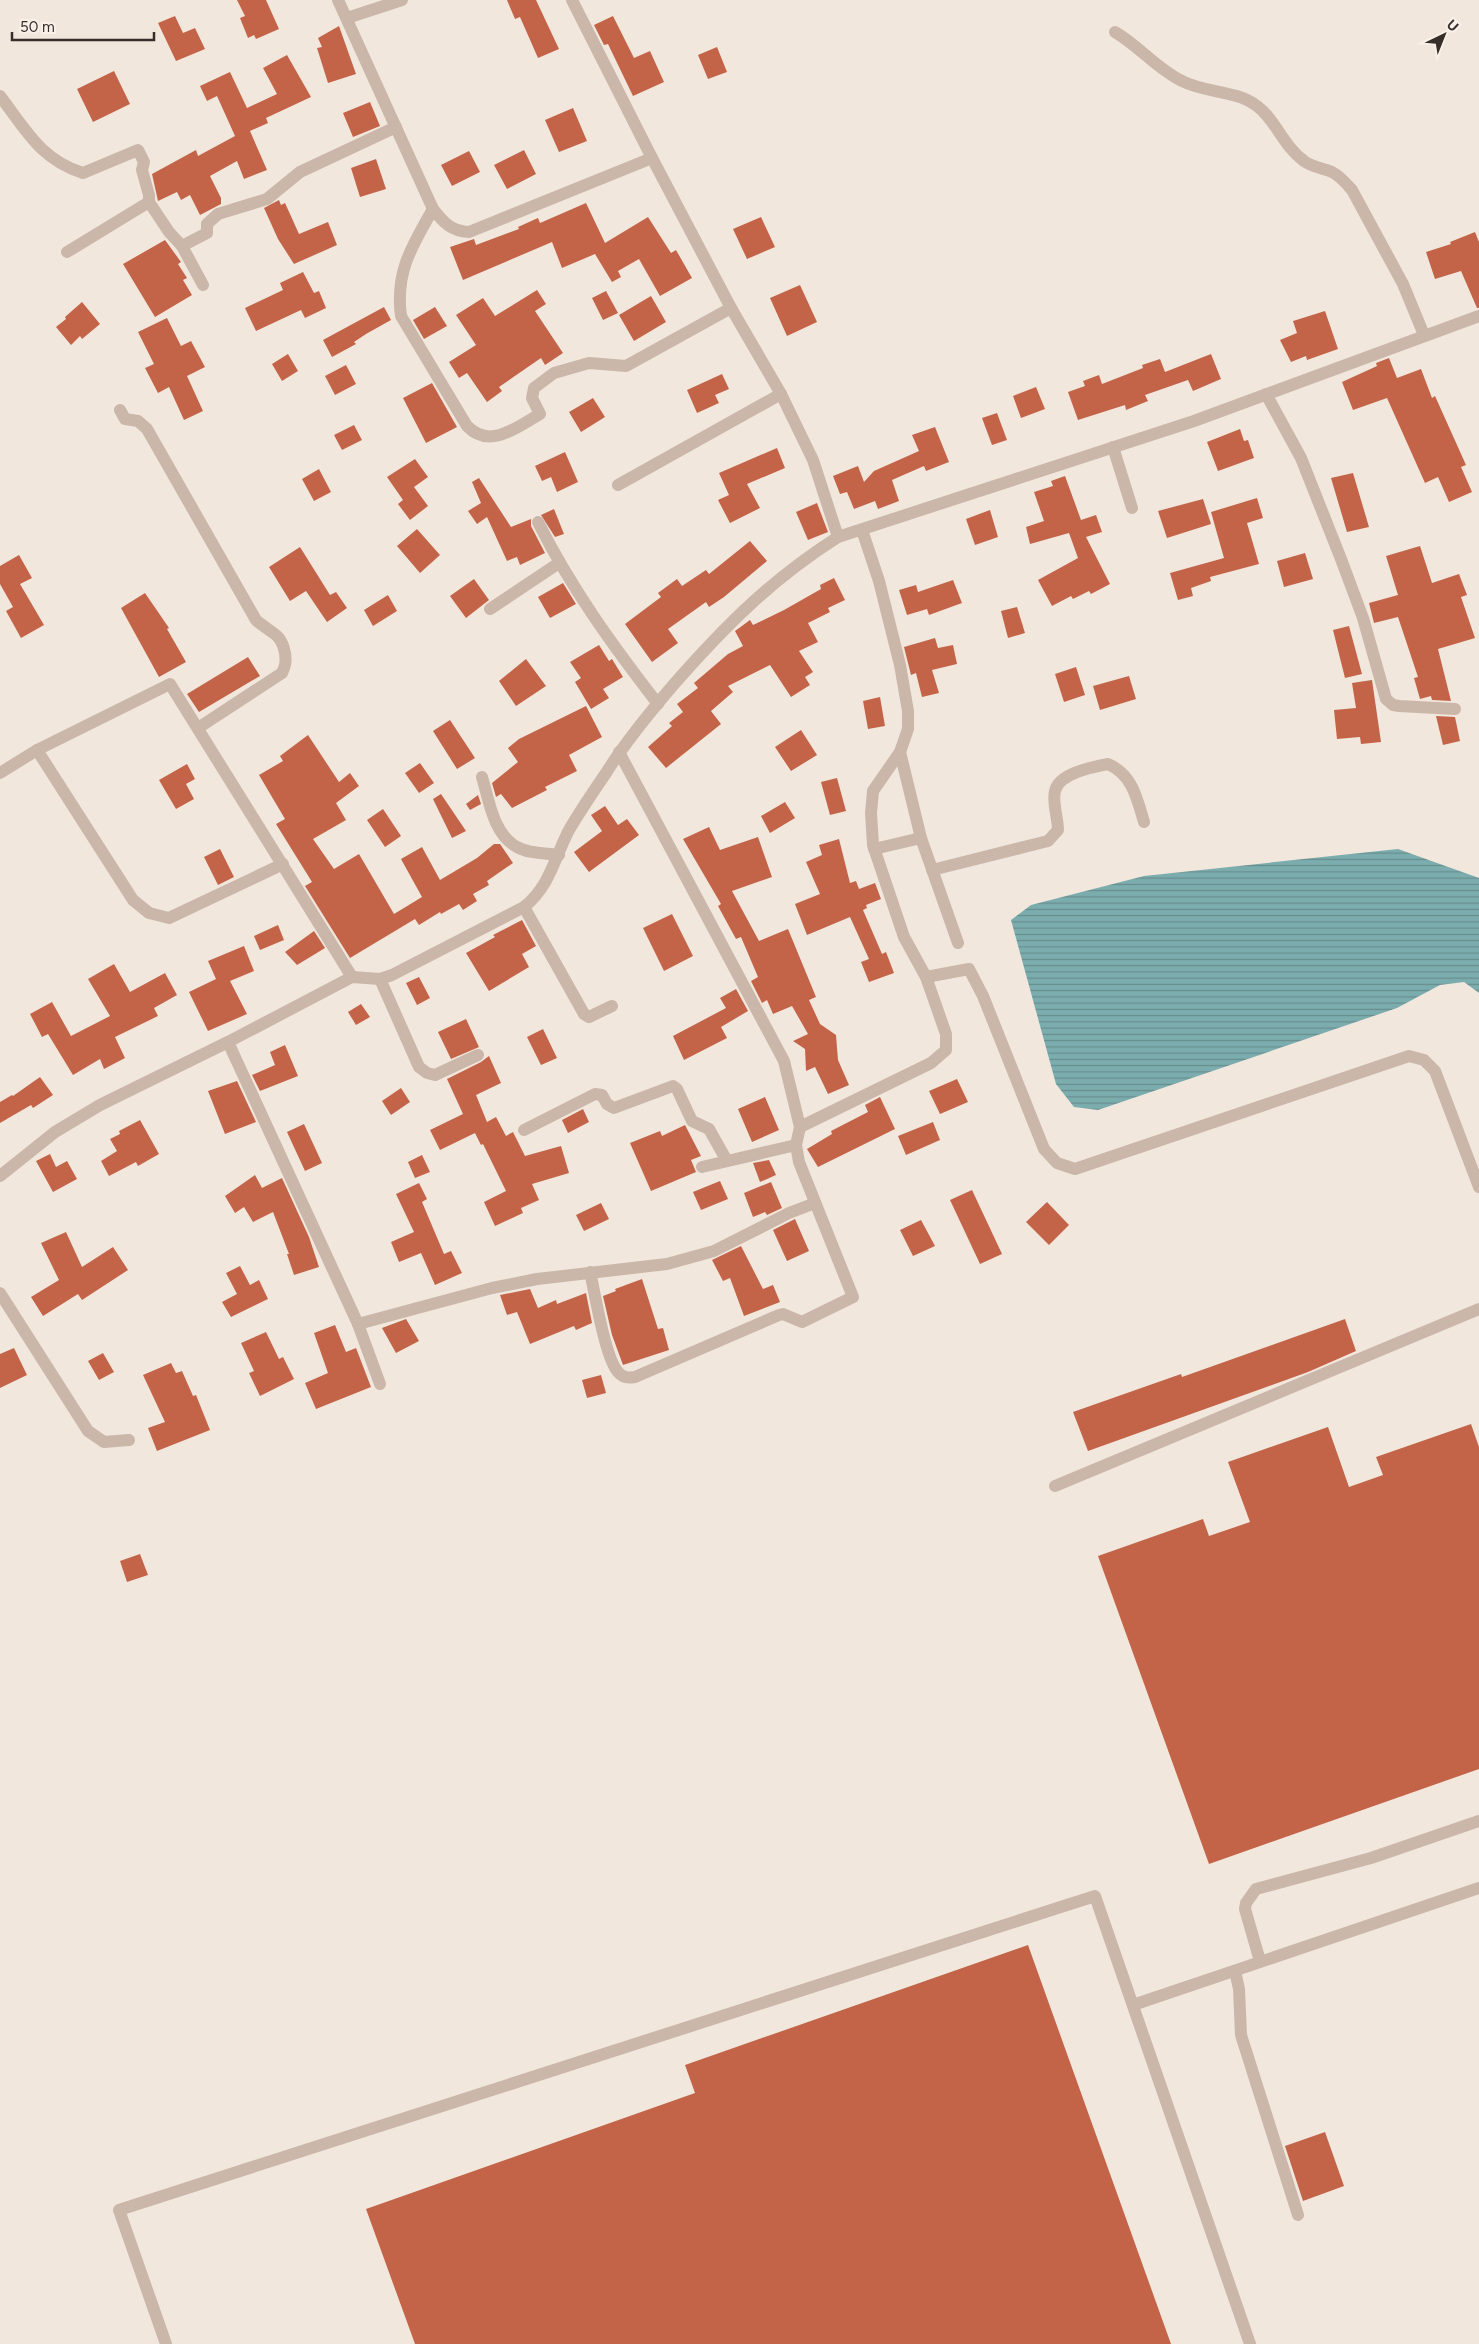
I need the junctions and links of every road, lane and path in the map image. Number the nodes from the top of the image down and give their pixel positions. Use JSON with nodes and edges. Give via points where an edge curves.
{"nodes":[{"id":1,"x":338,"y":0,"type":"edge"},
{"id":2,"x":402,"y":0,"type":"edge"},
{"id":3,"x":572,"y":0,"type":"edge"},
{"id":4,"x":347,"y":18,"type":"junction"},
{"id":5,"x":1114,"y":32,"type":"dead end"},
{"id":6,"x":0,"y":96,"type":"edge"},
{"id":7,"x":396,"y":127,"type":"junction"},
{"id":8,"x":652,"y":158,"type":"junction"},
{"id":9,"x":149,"y":202,"type":"junction"},
{"id":10,"x":433,"y":209,"type":"junction"},
{"id":11,"x":182,"y":246,"type":"junction"},
{"id":12,"x":67,"y":252,"type":"dead end"},
{"id":13,"x":203,"y":286,"type":"dead end"},
{"id":14,"x":731,"y":308,"type":"junction"},
{"id":15,"x":1479,"y":316,"type":"edge"},
{"id":16,"x":1424,"y":334,"type":"junction"},
{"id":17,"x":781,"y":394,"type":"junction"},
{"id":18,"x":1266,"y":394,"type":"junction"},
{"id":19,"x":120,"y":410,"type":"dead end"},
{"id":20,"x":1113,"y":447,"type":"junction"},
{"id":21,"x":618,"y":485,"type":"dead end"},
{"id":22,"x":1132,"y":508,"type":"dead end"},
{"id":23,"x":538,"y":522,"type":"dead end"},
{"id":24,"x":862,"y":530,"type":"junction"},
{"id":25,"x":838,"y":537,"type":"junction"},
{"id":26,"x":559,"y":563,"type":"junction"},
{"id":27,"x":490,"y":609,"type":"dead end"},
{"id":28,"x":658,"y":704,"type":"junction"},
{"id":29,"x":1455,"y":710,"type":"dead end"},
{"id":30,"x":198,"y":728,"type":"junction"},
{"id":31,"x":37,"y":750,"type":"junction"},
{"id":32,"x":619,"y":752,"type":"junction"},
{"id":33,"x":900,"y":752,"type":"junction"},
{"id":34,"x":0,"y":773,"type":"edge"},
{"id":35,"x":482,"y":777,"type":"dead end"},
{"id":36,"x":1144,"y":822,"type":"dead end"},
{"id":37,"x":921,"y":838,"type":"junction"},
{"id":38,"x":874,"y":849,"type":"junction"},
{"id":39,"x":559,"y":855,"type":"junction"},
{"id":40,"x":283,"y":864,"type":"junction"},
{"id":41,"x":932,"y":870,"type":"junction"},
{"id":42,"x":524,"y":908,"type":"junction"},
{"id":43,"x":958,"y":943,"type":"dead end"},
{"id":44,"x":926,"y":977,"type":"junction"},
{"id":45,"x":352,"y":978,"type":"junction"},
{"id":46,"x":380,"y":979,"type":"junction"},
{"id":47,"x":612,"y":1006,"type":"dead end"},
{"id":48,"x":228,"y":1042,"type":"junction"},
{"id":49,"x":478,"y":1055,"type":"dead end"},
{"id":50,"x":800,"y":1127,"type":"junction"},
{"id":51,"x":524,"y":1130,"type":"dead end"},
{"id":52,"x":796,"y":1145,"type":"junction"},
{"id":53,"x":728,"y":1161,"type":"junction"},
{"id":54,"x":702,"y":1167,"type":"dead end"},
{"id":55,"x":0,"y":1176,"type":"edge"},
{"id":56,"x":1479,"y":1187,"type":"edge"},
{"id":57,"x":816,"y":1203,"type":"junction"},
{"id":58,"x":590,"y":1272,"type":"junction"},
{"id":59,"x":0,"y":1293,"type":"edge"},
{"id":60,"x":1479,"y":1309,"type":"edge"},
{"id":61,"x":358,"y":1324,"type":"junction"},
{"id":62,"x":380,"y":1384,"type":"dead end"},
{"id":63,"x":129,"y":1440,"type":"dead end"},
{"id":64,"x":1055,"y":1486,"type":"dead end"},
{"id":65,"x":1479,"y":1821,"type":"edge"},
{"id":66,"x":1479,"y":1888,"type":"edge"},
{"id":67,"x":1260,"y":1961,"type":"junction"},
{"id":68,"x":1234,"y":1970,"type":"junction"},
{"id":69,"x":1133,"y":2005,"type":"junction"},
{"id":70,"x":1298,"y":2215,"type":"dead end"},
{"id":71,"x":166,"y":2344,"type":"edge"},
{"id":72,"x":1250,"y":2344,"type":"edge"}],
"edges":[{"from":1,"to":4,"type":"street"},
{"from":2,"to":4,"type":"street"},
{"from":3,"to":8,"type":"street"},
{"from":4,"to":7,"type":"street"},
{"from":5,"to":16,"type":"street","via":[[1130,41],[1164,72],[1184,82],[1257,106],[1297,156],[1344,181],[1403,284]]},
{"from":6,"to":9,"type":"street","via":[[45,154],[66,168],[83,174],[138,150],[144,162],[142,170]]},
{"from":7,"to":10,"type":"street"},
{"from":7,"to":11,"type":"street","via":[[300,172],[267,199],[218,214],[207,224],[207,233]]},
{"from":8,"to":10,"type":"street","via":[[469,232],[457,231],[444,223]]},
{"from":8,"to":14,"type":"street"},
{"from":9,"to":11,"type":"street"},
{"from":9,"to":12,"type":"street"},
{"from":10,"to":14,"type":"street","via":[[405,261],[398,297],[401,316],[466,426],[483,437],[495,438],[540,414],[532,398],[534,388],[554,373],[589,363],[626,366]]},
{"from":11,"to":13,"type":"street"},
{"from":14,"to":17,"type":"street"},
{"from":15,"to":16,"type":"street"},
{"from":16,"to":18,"type":"street"},
{"from":17,"to":21,"type":"street"},
{"from":17,"to":25,"type":"street","via":[[813,460]]},
{"from":18,"to":20,"type":"street"},
{"from":18,"to":29,"type":"street","via":[[1301,458],[1341,559],[1363,618],[1386,699],[1399,706]]},
{"from":19,"to":30,"type":"street","via":[[125,419],[138,421],[147,430],[256,620],[282,642],[286,665],[282,673]]},
{"from":20,"to":22,"type":"street"},
{"from":20,"to":24,"type":"street"},
{"from":23,"to":26,"type":"street"},
{"from":24,"to":25,"type":"street"},
{"from":24,"to":33,"type":"street","via":[[900,665],[908,711],[908,729]]},
{"from":25,"to":28,"type":"street","via":[[808,557],[737,615]]},
{"from":26,"to":27,"type":"street"},
{"from":26,"to":28,"type":"street","via":[[600,628]]},
{"from":28,"to":32,"type":"street"},
{"from":30,"to":31,"type":"street","via":[[170,684]]},
{"from":30,"to":40,"type":"street"},
{"from":31,"to":34,"type":"street"},
{"from":31,"to":40,"type":"street","via":[[133,900],[149,913],[168,918]]},
{"from":32,"to":39,"type":"street","via":[[569,831]]},
{"from":32,"to":50,"type":"street","via":[[784,1062]]},
{"from":33,"to":37,"type":"street"},
{"from":33,"to":38,"type":"street","via":[[873,791]]},
{"from":35,"to":39,"type":"street","via":[[502,834],[518,848]]},
{"from":36,"to":41,"type":"street","via":[[1127,777],[1108,764],[1071,775],[1057,785],[1054,792],[1058,830],[1048,842]]},
{"from":37,"to":38,"type":"street"},
{"from":37,"to":41,"type":"street"},
{"from":38,"to":44,"type":"street","via":[[904,937]]},
{"from":39,"to":42,"type":"street","via":[[550,876]]},
{"from":40,"to":45,"type":"street"},
{"from":41,"to":43,"type":"street"},
{"from":42,"to":46,"type":"street"},
{"from":42,"to":47,"type":"street","via":[[584,1014],[590,1018]]},
{"from":44,"to":50,"type":"street","via":[[946,1034],[946,1050],[931,1064]]},
{"from":44,"to":56,"type":"street","via":[[969,969],[983,996],[1044,1149],[1057,1163],[1075,1168],[1409,1056],[1424,1060],[1435,1071]]},
{"from":45,"to":46,"type":"street"},
{"from":45,"to":48,"type":"street"},
{"from":46,"to":49,"type":"street","via":[[419,1066],[427,1073],[435,1075]]},
{"from":48,"to":55,"type":"street","via":[[100,1105],[55,1132]]},
{"from":48,"to":61,"type":"street"},
{"from":50,"to":52,"type":"street"},
{"from":51,"to":53,"type":"street","via":[[595,1094],[602,1095],[614,1108],[673,1086],[677,1088],[692,1121],[709,1129]]},
{"from":52,"to":53,"type":"street"},
{"from":52,"to":57,"type":"street","via":[[804,1176]]},
{"from":53,"to":54,"type":"street"},
{"from":57,"to":58,"type":"street","via":[[714,1251],[667,1264]]},
{"from":57,"to":58,"type":"street","via":[[854,1297],[802,1322],[779,1315],[635,1377],[626,1378],[614,1365]]},
{"from":58,"to":61,"type":"street","via":[[492,1288]]},
{"from":59,"to":63,"type":"street","via":[[88,1431],[104,1442]]},
{"from":60,"to":64,"type":"street"},
{"from":61,"to":62,"type":"street"},
{"from":65,"to":67,"type":"street","via":[[1380,1856],[1256,1889],[1245,1909]]},
{"from":66,"to":67,"type":"street"},
{"from":67,"to":68,"type":"street"},
{"from":68,"to":69,"type":"street"},
{"from":68,"to":70,"type":"street","via":[[1242,2035]]},
{"from":69,"to":71,"type":"street","via":[[1095,1896],[119,2210]]},
{"from":69,"to":72,"type":"street"}]}
